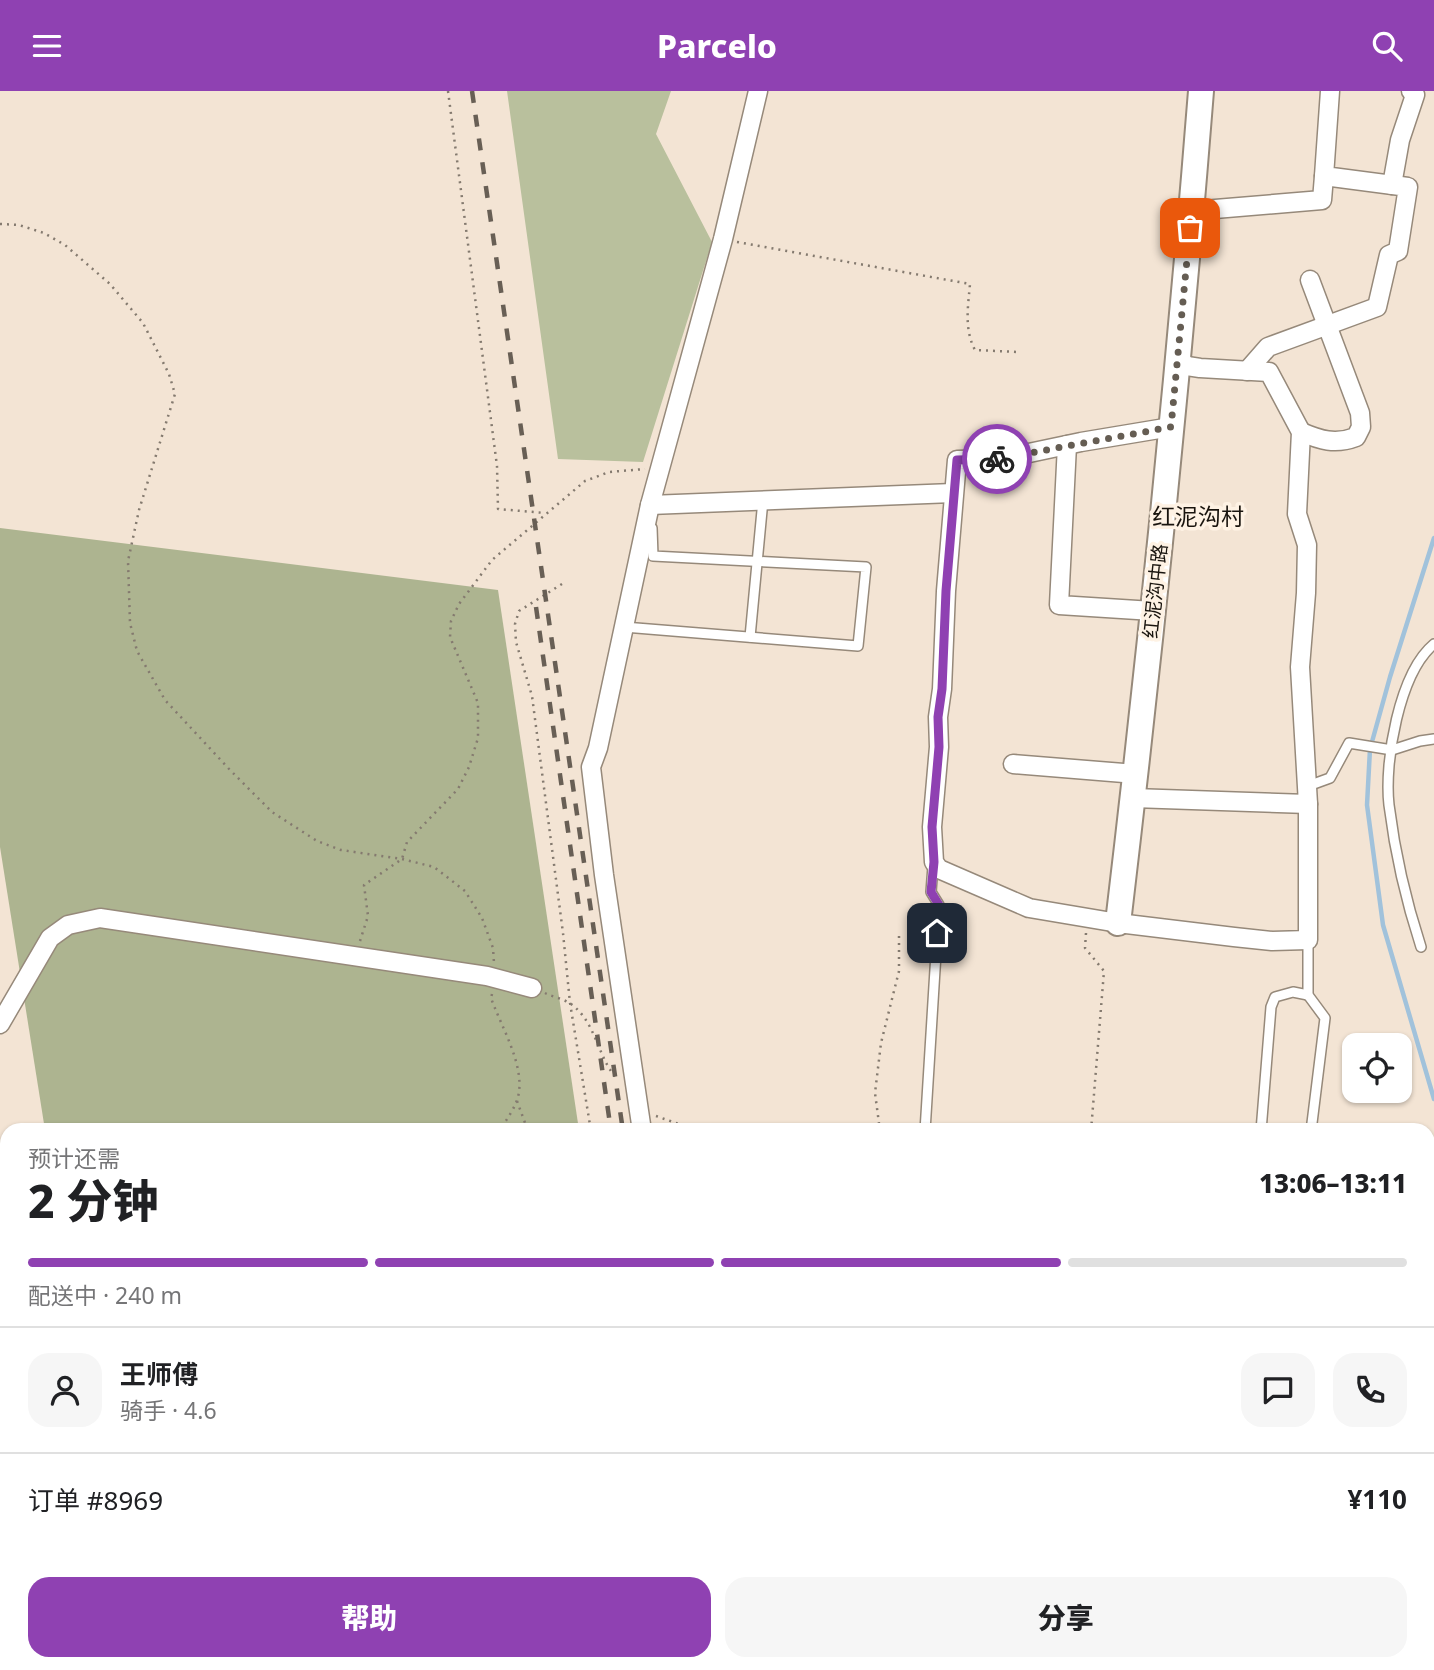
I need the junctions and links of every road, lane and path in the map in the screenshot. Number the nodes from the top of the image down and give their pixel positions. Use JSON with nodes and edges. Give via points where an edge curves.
{"nodes":[{"id":1,"x":448,"y":91,"type":"edge"},
{"id":2,"x":758,"y":91,"type":"edge"},
{"id":3,"x":1201,"y":91,"type":"edge"},
{"id":4,"x":1330,"y":91,"type":"edge"},
{"id":5,"x":1411,"y":91,"type":"edge"},
{"id":6,"x":1324,"y":176,"type":"junction"},
{"id":7,"x":1392,"y":185,"type":"junction"},
{"id":8,"x":1191,"y":211,"type":"junction"},
{"id":9,"x":0,"y":224,"type":"edge"},
{"id":10,"x":723,"y":239,"type":"junction"},
{"id":11,"x":1310,"y":279,"type":"dead end"},
{"id":12,"x":1327,"y":325,"type":"junction"},
{"id":13,"x":1017,"y":352,"type":"dead end"},
{"id":14,"x":1178,"y":358,"type":"junction"},
{"id":15,"x":1247,"y":371,"type":"junction"},
{"id":16,"x":1171,"y":427,"type":"junction"},
{"id":17,"x":1301,"y":432,"type":"junction"},
{"id":18,"x":1067,"y":445,"type":"junction"},
{"id":19,"x":664,"y":455,"type":"junction"},
{"id":20,"x":953,"y":493,"type":"junction"},
{"id":21,"x":763,"y":500,"type":"junction"},
{"id":22,"x":650,"y":505,"type":"junction"},
{"id":23,"x":546,"y":513,"type":"junction"},
{"id":24,"x":757,"y":561,"type":"junction"},
{"id":25,"x":562,"y":584,"type":"dead end"},
{"id":26,"x":1153,"y":611,"type":"junction"},
{"id":27,"x":624,"y":627,"type":"junction"},
{"id":28,"x":750,"y":637,"type":"junction"},
{"id":29,"x":1434,"y":644,"type":"edge"},
{"id":30,"x":1434,"y":739,"type":"edge"},
{"id":31,"x":1392,"y":750,"type":"junction"},
{"id":32,"x":1013,"y":764,"type":"dead end"},
{"id":33,"x":1134,"y":786,"type":"junction"},
{"id":34,"x":1308,"y":786,"type":"junction"},
{"id":35,"x":1308,"y":804,"type":"junction"},
{"id":36,"x":402,"y":859,"type":"junction"},
{"id":37,"x":934,"y":862,"type":"junction"},
{"id":38,"x":1106,"y":921,"type":"junction"},
{"id":39,"x":899,"y":932,"type":"dead end"},
{"id":40,"x":1308,"y":940,"type":"junction"},
{"id":41,"x":1421,"y":947,"type":"dead end"},
{"id":42,"x":355,"y":956,"type":"junction"},
{"id":43,"x":494,"y":978,"type":"junction"},
{"id":44,"x":532,"y":988,"type":"joint"},
{"id":45,"x":1308,"y":995,"type":"junction"},
{"id":46,"x":570,"y":1003,"type":"junction"},
{"id":47,"x":0,"y":1024,"type":"edge"},
{"id":48,"x":517,"y":1101,"type":"junction"},
{"id":49,"x":638,"y":1102,"type":"junction"},
{"id":50,"x":504,"y":1123,"type":"edge"},
{"id":51,"x":525,"y":1123,"type":"edge"},
{"id":52,"x":590,"y":1123,"type":"edge"},
{"id":53,"x":641,"y":1123,"type":"edge"},
{"id":54,"x":672,"y":1123,"type":"edge"},
{"id":55,"x":879,"y":1123,"type":"edge"},
{"id":56,"x":925,"y":1123,"type":"edge"},
{"id":57,"x":1092,"y":1123,"type":"edge"},
{"id":58,"x":1262,"y":1123,"type":"edge"},
{"id":59,"x":1312,"y":1123,"type":"edge"}],
"edges":[{"from":1,"to":23,"type":"path","via":[[497,466],[498,509]]},
{"from":2,"to":10,"type":"street"},
{"from":3,"to":8,"type":"street","name":"红泥沟中路"},
{"from":4,"to":6,"type":"street"},
{"from":5,"to":7,"type":"street","via":[[1415,95]]},
{"from":6,"to":7,"type":"street"},
{"from":6,"to":8,"type":"street","via":[[1322,200]]},
{"from":7,"to":12,"type":"street","via":[[1408,187],[1398,251],[1388,255],[1377,307]]},
{"from":8,"to":14,"type":"street","name":"红泥沟中路"},
{"from":9,"to":36,"type":"path","via":[[44,233],[110,284],[143,323],[169,375],[175,394],[128,561],[130,623],[137,651],[164,700],[272,811],[317,841],[341,850]]},
{"from":10,"to":13,"type":"path","via":[[970,284],[967,318],[975,350]]},
{"from":10,"to":19,"type":"street"},
{"from":11,"to":12,"type":"street"},
{"from":12,"to":15,"type":"street","via":[[1268,347]]},
{"from":12,"to":17,"type":"street","via":[[1361,427],[1356,437],[1341,443]]},
{"from":14,"to":15,"type":"street","via":[[1187,366]]},
{"from":14,"to":16,"type":"street","name":"红泥沟中路"},
{"from":15,"to":17,"type":"street","via":[[1269,372]]},
{"from":16,"to":18,"type":"street"},
{"from":16,"to":26,"type":"street","name":"红泥沟中路"},
{"from":17,"to":34,"type":"street","via":[[1297,514],[1307,545],[1300,667]]},
{"from":18,"to":20,"type":"street","via":[[1001,459],[957,460]]},
{"from":18,"to":26,"type":"street","via":[[1059,605]]},
{"from":19,"to":22,"type":"street"},
{"from":19,"to":23,"type":"path","via":[[645,469],[609,472],[585,481]]},
{"from":20,"to":21,"type":"street"},
{"from":20,"to":37,"type":"street","via":[[932,827]]},
{"from":21,"to":22,"type":"street"},
{"from":21,"to":24,"type":"lane"},
{"from":22,"to":24,"type":"lane","via":[[653,556]]},
{"from":22,"to":27,"type":"street"},
{"from":23,"to":36,"type":"path","via":[[492,560],[451,621],[450,637],[478,703],[478,738],[458,789],[407,842]]},
{"from":24,"to":28,"type":"lane"},
{"from":24,"to":28,"type":"lane","via":[[866,567],[858,646]]},
{"from":25,"to":46,"type":"path","via":[[519,611],[515,624],[532,696]]},
{"from":26,"to":33,"type":"street","name":"红泥沟中路"},
{"from":27,"to":28,"type":"lane"},
{"from":27,"to":49,"type":"street","via":[[591,767]]},
{"from":29,"to":31,"type":"lane","via":[[1412,671]]},
{"from":30,"to":31,"type":"lane"},
{"from":31,"to":34,"type":"lane","via":[[1349,743],[1330,778]]},
{"from":31,"to":41,"type":"lane","via":[[1389,803],[1409,910]]},
{"from":32,"to":33,"type":"street"},
{"from":33,"to":35,"type":"street"},
{"from":33,"to":38,"type":"street","name":"红泥沟中路"},
{"from":34,"to":35,"type":"street"},
{"from":35,"to":40,"type":"street"},
{"from":36,"to":42,"type":"path","via":[[364,885],[368,916]]},
{"from":36,"to":43,"type":"path","via":[[434,867],[465,891],[493,948]]},
{"from":37,"to":38,"type":"street","via":[[939,869],[1030,908]]},
{"from":37,"to":56,"type":"lane","via":[[931,892],[939,905]]},
{"from":38,"to":40,"type":"street","via":[[1272,941]]},
{"from":38,"to":57,"type":"path","via":[[1086,932],[1086,948],[1104,971]]},
{"from":39,"to":55,"type":"path","via":[[899,971],[881,1043],[875,1093]]},
{"from":40,"to":45,"type":"lane"},
{"from":42,"to":43,"type":"street"},
{"from":42,"to":47,"type":"street","via":[[100,918],[68,925],[50,938]]},
{"from":43,"to":44,"type":"street"},
{"from":43,"to":48,"type":"path","via":[[491,998],[520,1069]]},
{"from":44,"to":46,"type":"path"},
{"from":45,"to":58,"type":"lane","via":[[1293,992],[1275,997],[1271,1007]]},
{"from":45,"to":59,"type":"lane","via":[[1325,1018]]},
{"from":46,"to":49,"type":"path","via":[[587,1020],[609,1071]]},
{"from":46,"to":52,"type":"path"},
{"from":48,"to":50,"type":"path"},
{"from":48,"to":51,"type":"path"},
{"from":49,"to":53,"type":"street"},
{"from":49,"to":54,"type":"path"}]}
